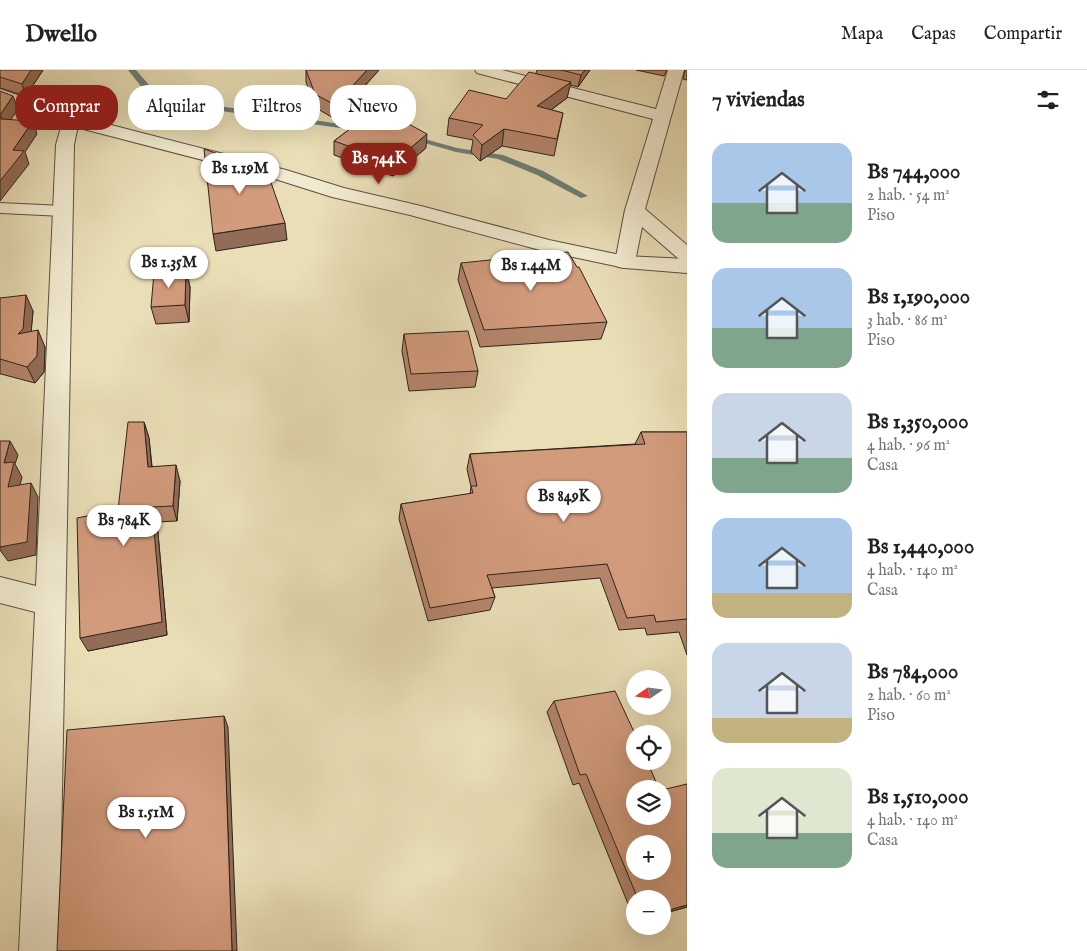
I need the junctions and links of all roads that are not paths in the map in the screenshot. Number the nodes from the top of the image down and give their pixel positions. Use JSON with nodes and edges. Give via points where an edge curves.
{"nodes":[{"id":1,"x":483,"y":70,"type":"edge"},
{"id":2,"x":679,"y":77,"type":"edge"},
{"id":3,"x":0,"y":94,"type":"edge"},
{"id":4,"x":15,"y":100,"type":"edge"},
{"id":5,"x":662,"y":116,"type":"junction"},
{"id":6,"x":68,"y":130,"type":"edge"},
{"id":7,"x":109,"y":130,"type":"edge"},
{"id":8,"x":0,"y":208,"type":"edge"},
{"id":9,"x":634,"y":210,"type":"junction"},
{"id":10,"x":63,"y":211,"type":"junction"},
{"id":11,"x":687,"y":256,"type":"edge"},
{"id":12,"x":625,"y":262,"type":"junction"},
{"id":13,"x":687,"y":266,"type":"edge"},
{"id":14,"x":0,"y":590,"type":"edge"},
{"id":15,"x":51,"y":603,"type":"junction"},
{"id":16,"x":39,"y":951,"type":"edge"}],
"edges":[{"from":1,"to":5,"type":"street"},
{"from":2,"to":5,"type":"street"},
{"from":3,"to":4,"type":"street"},
{"from":5,"to":9,"type":"street"},
{"from":6,"to":10,"type":"street"},
{"from":7,"to":12,"type":"street","via":[[485,231]]},
{"from":8,"to":10,"type":"lane"},
{"from":9,"to":11,"type":"street"},
{"from":9,"to":12,"type":"street"},
{"from":10,"to":15,"type":"street"},
{"from":12,"to":13,"type":"street"},
{"from":14,"to":15,"type":"street"},
{"from":15,"to":16,"type":"street"}]}
